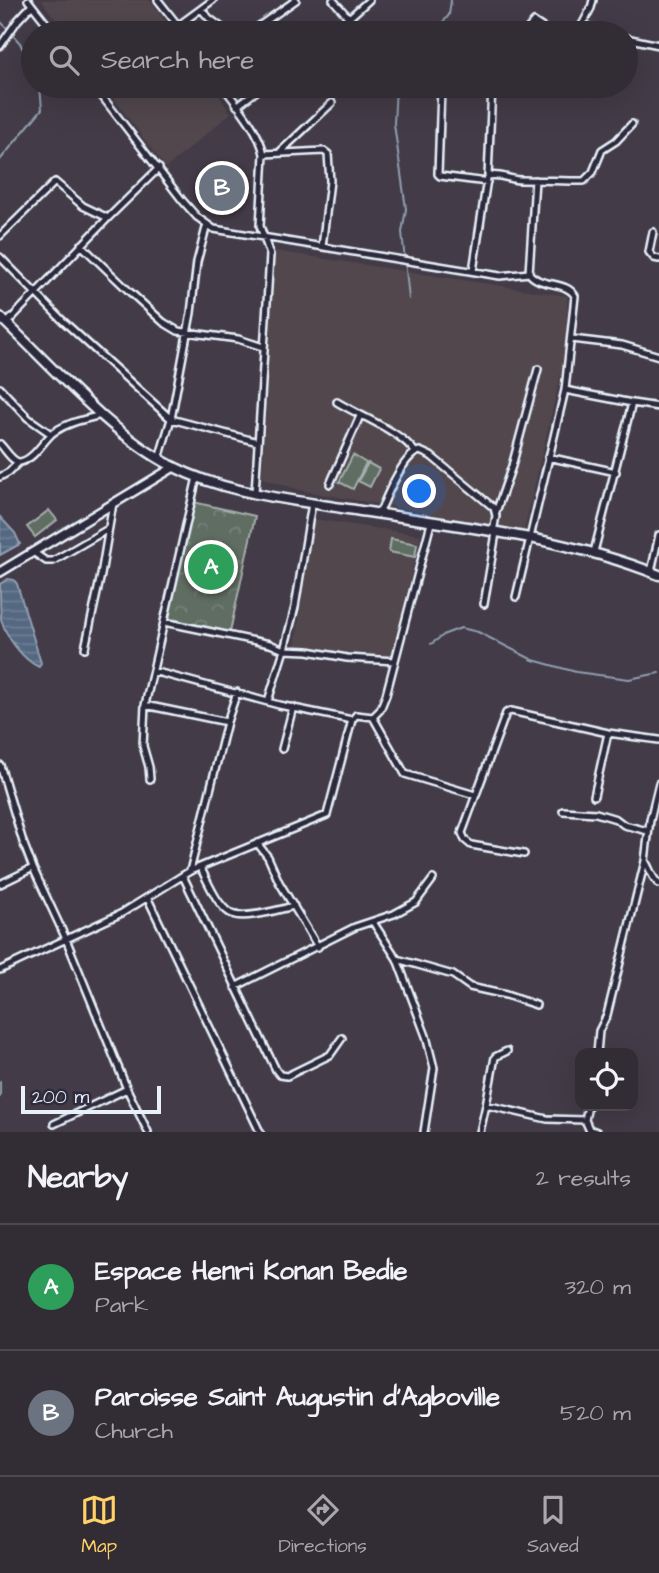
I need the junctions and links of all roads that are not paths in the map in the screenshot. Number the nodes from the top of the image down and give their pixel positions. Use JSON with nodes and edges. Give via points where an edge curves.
{"nodes":[{"id":1,"x":158,"y":0,"type":"edge"},
{"id":2,"x":213,"y":0,"type":"edge"},
{"id":3,"x":296,"y":0,"type":"edge"},
{"id":4,"x":333,"y":0,"type":"edge"},
{"id":5,"x":369,"y":0,"type":"edge"},
{"id":6,"x":593,"y":0,"type":"edge"},
{"id":7,"x":30,"y":2,"type":"edge"},
{"id":8,"x":202,"y":10,"type":"junction"},
{"id":9,"x":349,"y":18,"type":"junction"},
{"id":10,"x":45,"y":21,"type":"edge"},
{"id":11,"x":174,"y":21,"type":"edge"},
{"id":12,"x":186,"y":21,"type":"edge"},
{"id":13,"x":213,"y":21,"type":"edge"},
{"id":14,"x":266,"y":21,"type":"edge"},
{"id":15,"x":346,"y":21,"type":"edge"},
{"id":16,"x":584,"y":21,"type":"edge"},
{"id":17,"x":638,"y":41,"type":"edge"},
{"id":18,"x":659,"y":45,"type":"edge"},
{"id":19,"x":0,"y":46,"type":"edge"},
{"id":20,"x":104,"y":98,"type":"edge"},
{"id":21,"x":231,"y":98,"type":"edge"},
{"id":22,"x":247,"y":98,"type":"edge"},
{"id":23,"x":441,"y":98,"type":"edge"},
{"id":24,"x":491,"y":98,"type":"edge"},
{"id":25,"x":332,"y":103,"type":"dead end"},
{"id":26,"x":237,"y":106,"type":"junction"},
{"id":27,"x":632,"y":124,"type":"dead end"},
{"id":28,"x":280,"y":152,"type":"junction"},
{"id":29,"x":264,"y":153,"type":"junction"},
{"id":30,"x":159,"y":168,"type":"junction"},
{"id":31,"x":487,"y":179,"type":"junction"},
{"id":32,"x":535,"y":180,"type":"junction"},
{"id":33,"x":108,"y":218,"type":"junction"},
{"id":34,"x":207,"y":224,"type":"junction"},
{"id":35,"x":653,"y":232,"type":"dead end"},
{"id":36,"x":0,"y":236,"type":"edge"},
{"id":37,"x":263,"y":238,"type":"junction"},
{"id":38,"x":81,"y":246,"type":"junction"},
{"id":39,"x":322,"y":247,"type":"junction"},
{"id":40,"x":0,"y":257,"type":"edge"},
{"id":41,"x":659,"y":259,"type":"edge"},
{"id":42,"x":473,"y":271,"type":"junction"},
{"id":43,"x":529,"y":273,"type":"junction"},
{"id":44,"x":35,"y":292,"type":"junction"},
{"id":45,"x":0,"y":317,"type":"edge"},
{"id":46,"x":7,"y":323,"type":"junction"},
{"id":47,"x":187,"y":332,"type":"junction"},
{"id":48,"x":572,"y":339,"type":"junction"},
{"id":49,"x":263,"y":347,"type":"junction"},
{"id":50,"x":659,"y":356,"type":"edge"},
{"id":51,"x":538,"y":369,"type":"dead end"},
{"id":52,"x":0,"y":388,"type":"edge"},
{"id":53,"x":565,"y":390,"type":"junction"},
{"id":54,"x":337,"y":402,"type":"dead end"},
{"id":55,"x":632,"y":403,"type":"junction"},
{"id":56,"x":659,"y":407,"type":"edge"},
{"id":57,"x":102,"y":415,"type":"junction"},
{"id":58,"x":360,"y":416,"type":"junction"},
{"id":59,"x":171,"y":419,"type":"junction"},
{"id":60,"x":51,"y":434,"type":"junction"},
{"id":61,"x":258,"y":442,"type":"junction"},
{"id":62,"x":0,"y":444,"type":"edge"},
{"id":63,"x":415,"y":452,"type":"junction"},
{"id":64,"x":548,"y":457,"type":"junction"},
{"id":65,"x":159,"y":459,"type":"junction"},
{"id":66,"x":18,"y":463,"type":"junction"},
{"id":67,"x":174,"y":467,"type":"junction"},
{"id":68,"x":616,"y":472,"type":"junction"},
{"id":69,"x":0,"y":477,"type":"edge"},
{"id":70,"x":197,"y":477,"type":"junction"},
{"id":71,"x":330,"y":484,"type":"dead end"},
{"id":72,"x":255,"y":493,"type":"junction"},
{"id":73,"x":113,"y":503,"type":"junction"},
{"id":74,"x":312,"y":503,"type":"junction"},
{"id":75,"x":496,"y":512,"type":"junction"},
{"id":76,"x":379,"y":514,"type":"junction"},
{"id":77,"x":431,"y":523,"type":"junction"},
{"id":78,"x":108,"y":529,"type":"junction"},
{"id":79,"x":495,"y":532,"type":"junction"},
{"id":80,"x":659,"y":536,"type":"edge"},
{"id":81,"x":529,"y":538,"type":"junction"},
{"id":82,"x":33,"y":552,"type":"junction"},
{"id":83,"x":594,"y":552,"type":"junction"},
{"id":84,"x":0,"y":572,"type":"edge"},
{"id":85,"x":655,"y":573,"type":"edge"},
{"id":86,"x":516,"y":597,"type":"dead end"},
{"id":87,"x":484,"y":604,"type":"dead end"},
{"id":88,"x":164,"y":622,"type":"junction"},
{"id":89,"x":85,"y":648,"type":"dead end"},
{"id":90,"x":284,"y":650,"type":"junction"},
{"id":91,"x":395,"y":660,"type":"junction"},
{"id":92,"x":153,"y":671,"type":"junction"},
{"id":93,"x":237,"y":692,"type":"junction"},
{"id":94,"x":268,"y":701,"type":"junction"},
{"id":95,"x":145,"y":705,"type":"junction"},
{"id":96,"x":293,"y":707,"type":"junction"},
{"id":97,"x":373,"y":717,"type":"junction"},
{"id":98,"x":352,"y":720,"type":"junction"},
{"id":99,"x":227,"y":722,"type":"junction"},
{"id":100,"x":608,"y":733,"type":"junction"},
{"id":101,"x":659,"y":740,"type":"edge"},
{"id":102,"x":282,"y":749,"type":"dead end"},
{"id":103,"x":0,"y":765,"type":"edge"},
{"id":104,"x":150,"y":779,"type":"dead end"},
{"id":105,"x":659,"y":783,"type":"edge"},
{"id":106,"x":475,"y":796,"type":"junction"},
{"id":107,"x":594,"y":796,"type":"dead end"},
{"id":108,"x":563,"y":811,"type":"dead end"},
{"id":109,"x":650,"y":820,"type":"junction"},
{"id":110,"x":657,"y":820,"type":"edge"},
{"id":111,"x":648,"y":831,"type":"junction"},
{"id":112,"x":257,"y":843,"type":"junction"},
{"id":113,"x":524,"y":854,"type":"dead end"},
{"id":114,"x":645,"y":861,"type":"junction"},
{"id":115,"x":200,"y":867,"type":"junction"},
{"id":116,"x":33,"y":868,"type":"junction"},
{"id":117,"x":190,"y":871,"type":"junction"},
{"id":118,"x":183,"y":876,"type":"junction"},
{"id":119,"x":433,"y":879,"type":"dead end"},
{"id":120,"x":0,"y":884,"type":"edge"},
{"id":121,"x":659,"y":884,"type":"edge"},
{"id":122,"x":148,"y":899,"type":"junction"},
{"id":123,"x":295,"y":906,"type":"junction"},
{"id":124,"x":373,"y":922,"type":"junction"},
{"id":125,"x":66,"y":939,"type":"junction"},
{"id":126,"x":318,"y":947,"type":"junction"},
{"id":127,"x":397,"y":958,"type":"junction"},
{"id":128,"x":0,"y":970,"type":"edge"},
{"id":129,"x":235,"y":987,"type":"junction"},
{"id":130,"x":536,"y":1005,"type":"dead end"},
{"id":131,"x":342,"y":1038,"type":"dead end"},
{"id":132,"x":597,"y":1048,"type":"edge"},
{"id":133,"x":507,"y":1051,"type":"dead end"},
{"id":134,"x":127,"y":1089,"type":"junction"},
{"id":135,"x":486,"y":1105,"type":"junction"},
{"id":136,"x":587,"y":1111,"type":"edge"},
{"id":137,"x":585,"y":1120,"type":"junction"},
{"id":138,"x":54,"y":1124,"type":"dead end"},
{"id":139,"x":148,"y":1132,"type":"edge"},
{"id":140,"x":260,"y":1132,"type":"edge"},
{"id":141,"x":424,"y":1132,"type":"edge"},
{"id":142,"x":480,"y":1132,"type":"edge"},
{"id":143,"x":597,"y":1132,"type":"edge"}],
"edges":[{"from":1,"to":11,"type":"street"},
{"from":2,"to":8,"type":"street"},
{"from":3,"to":14,"type":"street"},
{"from":4,"to":9,"type":"street"},
{"from":5,"to":9,"type":"street"},
{"from":6,"to":16,"type":"street"},
{"from":7,"to":10,"type":"street"},
{"from":7,"to":19,"type":"street"},
{"from":8,"to":12,"type":"street"},
{"from":8,"to":13,"type":"street"},
{"from":9,"to":15,"type":"street"},
{"from":17,"to":18,"type":"street"},
{"from":20,"to":30,"type":"street"},
{"from":21,"to":26,"type":"street"},
{"from":22,"to":26,"type":"street"},
{"from":23,"to":31,"type":"street","via":[[438,174]]},
{"from":24,"to":31,"type":"street"},
{"from":25,"to":28,"type":"street"},
{"from":26,"to":29,"type":"street"},
{"from":27,"to":32,"type":"street","via":[[601,150],[593,172],[584,181]]},
{"from":28,"to":29,"type":"street"},
{"from":28,"to":39,"type":"street","via":[[328,154],[330,181]]},
{"from":29,"to":37,"type":"street"},
{"from":30,"to":33,"type":"street"},
{"from":30,"to":34,"type":"street"},
{"from":31,"to":32,"type":"street","via":[[499,174]]},
{"from":31,"to":42,"type":"street"},
{"from":32,"to":43,"type":"street"},
{"from":33,"to":36,"type":"street","via":[[83,206],[55,182]]},
{"from":33,"to":38,"type":"street"},
{"from":34,"to":37,"type":"street"},
{"from":34,"to":47,"type":"street"},
{"from":35,"to":41,"type":"street","via":[[649,252]]},
{"from":37,"to":39,"type":"street"},
{"from":37,"to":49,"type":"street","via":[[270,254]]},
{"from":38,"to":44,"type":"street"},
{"from":38,"to":47,"type":"street","via":[[163,322]]},
{"from":39,"to":42,"type":"street"},
{"from":40,"to":44,"type":"street"},
{"from":42,"to":43,"type":"street","via":[[500,276]]},
{"from":43,"to":48,"type":"street","via":[[535,280],[574,293]]},
{"from":44,"to":46,"type":"street"},
{"from":44,"to":59,"type":"street"},
{"from":45,"to":46,"type":"main road"},
{"from":46,"to":57,"type":"main road"},
{"from":47,"to":49,"type":"street"},
{"from":47,"to":59,"type":"street"},
{"from":48,"to":50,"type":"street","via":[[622,345]]},
{"from":48,"to":53,"type":"street"},
{"from":49,"to":61,"type":"street"},
{"from":51,"to":75,"type":"street"},
{"from":52,"to":60,"type":"street"},
{"from":53,"to":55,"type":"street"},
{"from":53,"to":64,"type":"street"},
{"from":54,"to":58,"type":"street"},
{"from":55,"to":56,"type":"street"},
{"from":55,"to":68,"type":"street"},
{"from":57,"to":60,"type":"street"},
{"from":57,"to":65,"type":"main road"},
{"from":58,"to":63,"type":"street","via":[[388,430]]},
{"from":58,"to":71,"type":"street"},
{"from":59,"to":61,"type":"street"},
{"from":59,"to":65,"type":"street"},
{"from":60,"to":66,"type":"street"},
{"from":61,"to":72,"type":"street"},
{"from":62,"to":66,"type":"street"},
{"from":63,"to":75,"type":"street","via":[[431,456]]},
{"from":63,"to":76,"type":"street"},
{"from":64,"to":68,"type":"street"},
{"from":64,"to":81,"type":"street"},
{"from":65,"to":67,"type":"main road"},
{"from":66,"to":69,"type":"street"},
{"from":67,"to":70,"type":"main road"},
{"from":67,"to":73,"type":"street"},
{"from":68,"to":83,"type":"street"},
{"from":70,"to":72,"type":"main road"},
{"from":70,"to":88,"type":"street"},
{"from":72,"to":74,"type":"main road"},
{"from":73,"to":78,"type":"street"},
{"from":73,"to":82,"type":"street"},
{"from":74,"to":76,"type":"main road"},
{"from":74,"to":90,"type":"street"},
{"from":75,"to":79,"type":"street"},
{"from":76,"to":77,"type":"main road"},
{"from":77,"to":79,"type":"main road"},
{"from":77,"to":91,"type":"street"},
{"from":78,"to":82,"type":"street","via":[[52,561]]},
{"from":78,"to":89,"type":"street"},
{"from":79,"to":81,"type":"main road"},
{"from":79,"to":87,"type":"street"},
{"from":80,"to":85,"type":"street"},
{"from":81,"to":83,"type":"main road"},
{"from":81,"to":86,"type":"street"},
{"from":82,"to":84,"type":"street"},
{"from":83,"to":85,"type":"main road"},
{"from":88,"to":90,"type":"street"},
{"from":88,"to":92,"type":"street"},
{"from":90,"to":91,"type":"street"},
{"from":90,"to":94,"type":"street"},
{"from":91,"to":97,"type":"street","via":[[383,705]]},
{"from":92,"to":93,"type":"street"},
{"from":92,"to":95,"type":"street"},
{"from":93,"to":94,"type":"street"},
{"from":93,"to":99,"type":"street"},
{"from":94,"to":96,"type":"street"},
{"from":95,"to":99,"type":"street"},
{"from":95,"to":104,"type":"street","via":[[142,746]]},
{"from":96,"to":98,"type":"street"},
{"from":96,"to":102,"type":"street"},
{"from":97,"to":98,"type":"street","via":[[356,715]]},
{"from":97,"to":106,"type":"street","via":[[405,774]]},
{"from":98,"to":112,"type":"street","via":[[327,815]]},
{"from":99,"to":117,"type":"street"},
{"from":100,"to":101,"type":"street"},
{"from":100,"to":106,"type":"street","via":[[510,711]]},
{"from":100,"to":107,"type":"street"},
{"from":103,"to":116,"type":"street"},
{"from":105,"to":109,"type":"street"},
{"from":106,"to":113,"type":"street","via":[[462,833],[465,840]]},
{"from":108,"to":111,"type":"street","via":[[596,813]]},
{"from":109,"to":110,"type":"street"},
{"from":109,"to":111,"type":"street"},
{"from":111,"to":114,"type":"street"},
{"from":112,"to":115,"type":"street"},
{"from":112,"to":123,"type":"street"},
{"from":114,"to":121,"type":"street"},
{"from":114,"to":132,"type":"street"},
{"from":115,"to":117,"type":"street"},
{"from":115,"to":123,"type":"street","via":[[231,915]]},
{"from":116,"to":120,"type":"street"},
{"from":116,"to":125,"type":"street"},
{"from":117,"to":118,"type":"street"},
{"from":118,"to":122,"type":"street"},
{"from":118,"to":129,"type":"street"},
{"from":119,"to":124,"type":"street","via":[[416,902]]},
{"from":122,"to":125,"type":"street"},
{"from":122,"to":140,"type":"street"},
{"from":123,"to":126,"type":"street"},
{"from":124,"to":126,"type":"street"},
{"from":124,"to":127,"type":"street"},
{"from":125,"to":128,"type":"street"},
{"from":125,"to":134,"type":"street"},
{"from":126,"to":129,"type":"street"},
{"from":127,"to":130,"type":"street"},
{"from":127,"to":141,"type":"street","via":[[434,1068]]},
{"from":129,"to":131,"type":"street","via":[[280,1075],[331,1055]]},
{"from":133,"to":135,"type":"street","via":[[495,1057]]},
{"from":134,"to":138,"type":"street"},
{"from":134,"to":139,"type":"street"},
{"from":135,"to":137,"type":"street","via":[[547,1119]]},
{"from":135,"to":142,"type":"street"},
{"from":136,"to":137,"type":"street"},
{"from":137,"to":143,"type":"street","via":[[589,1129]]}]}
